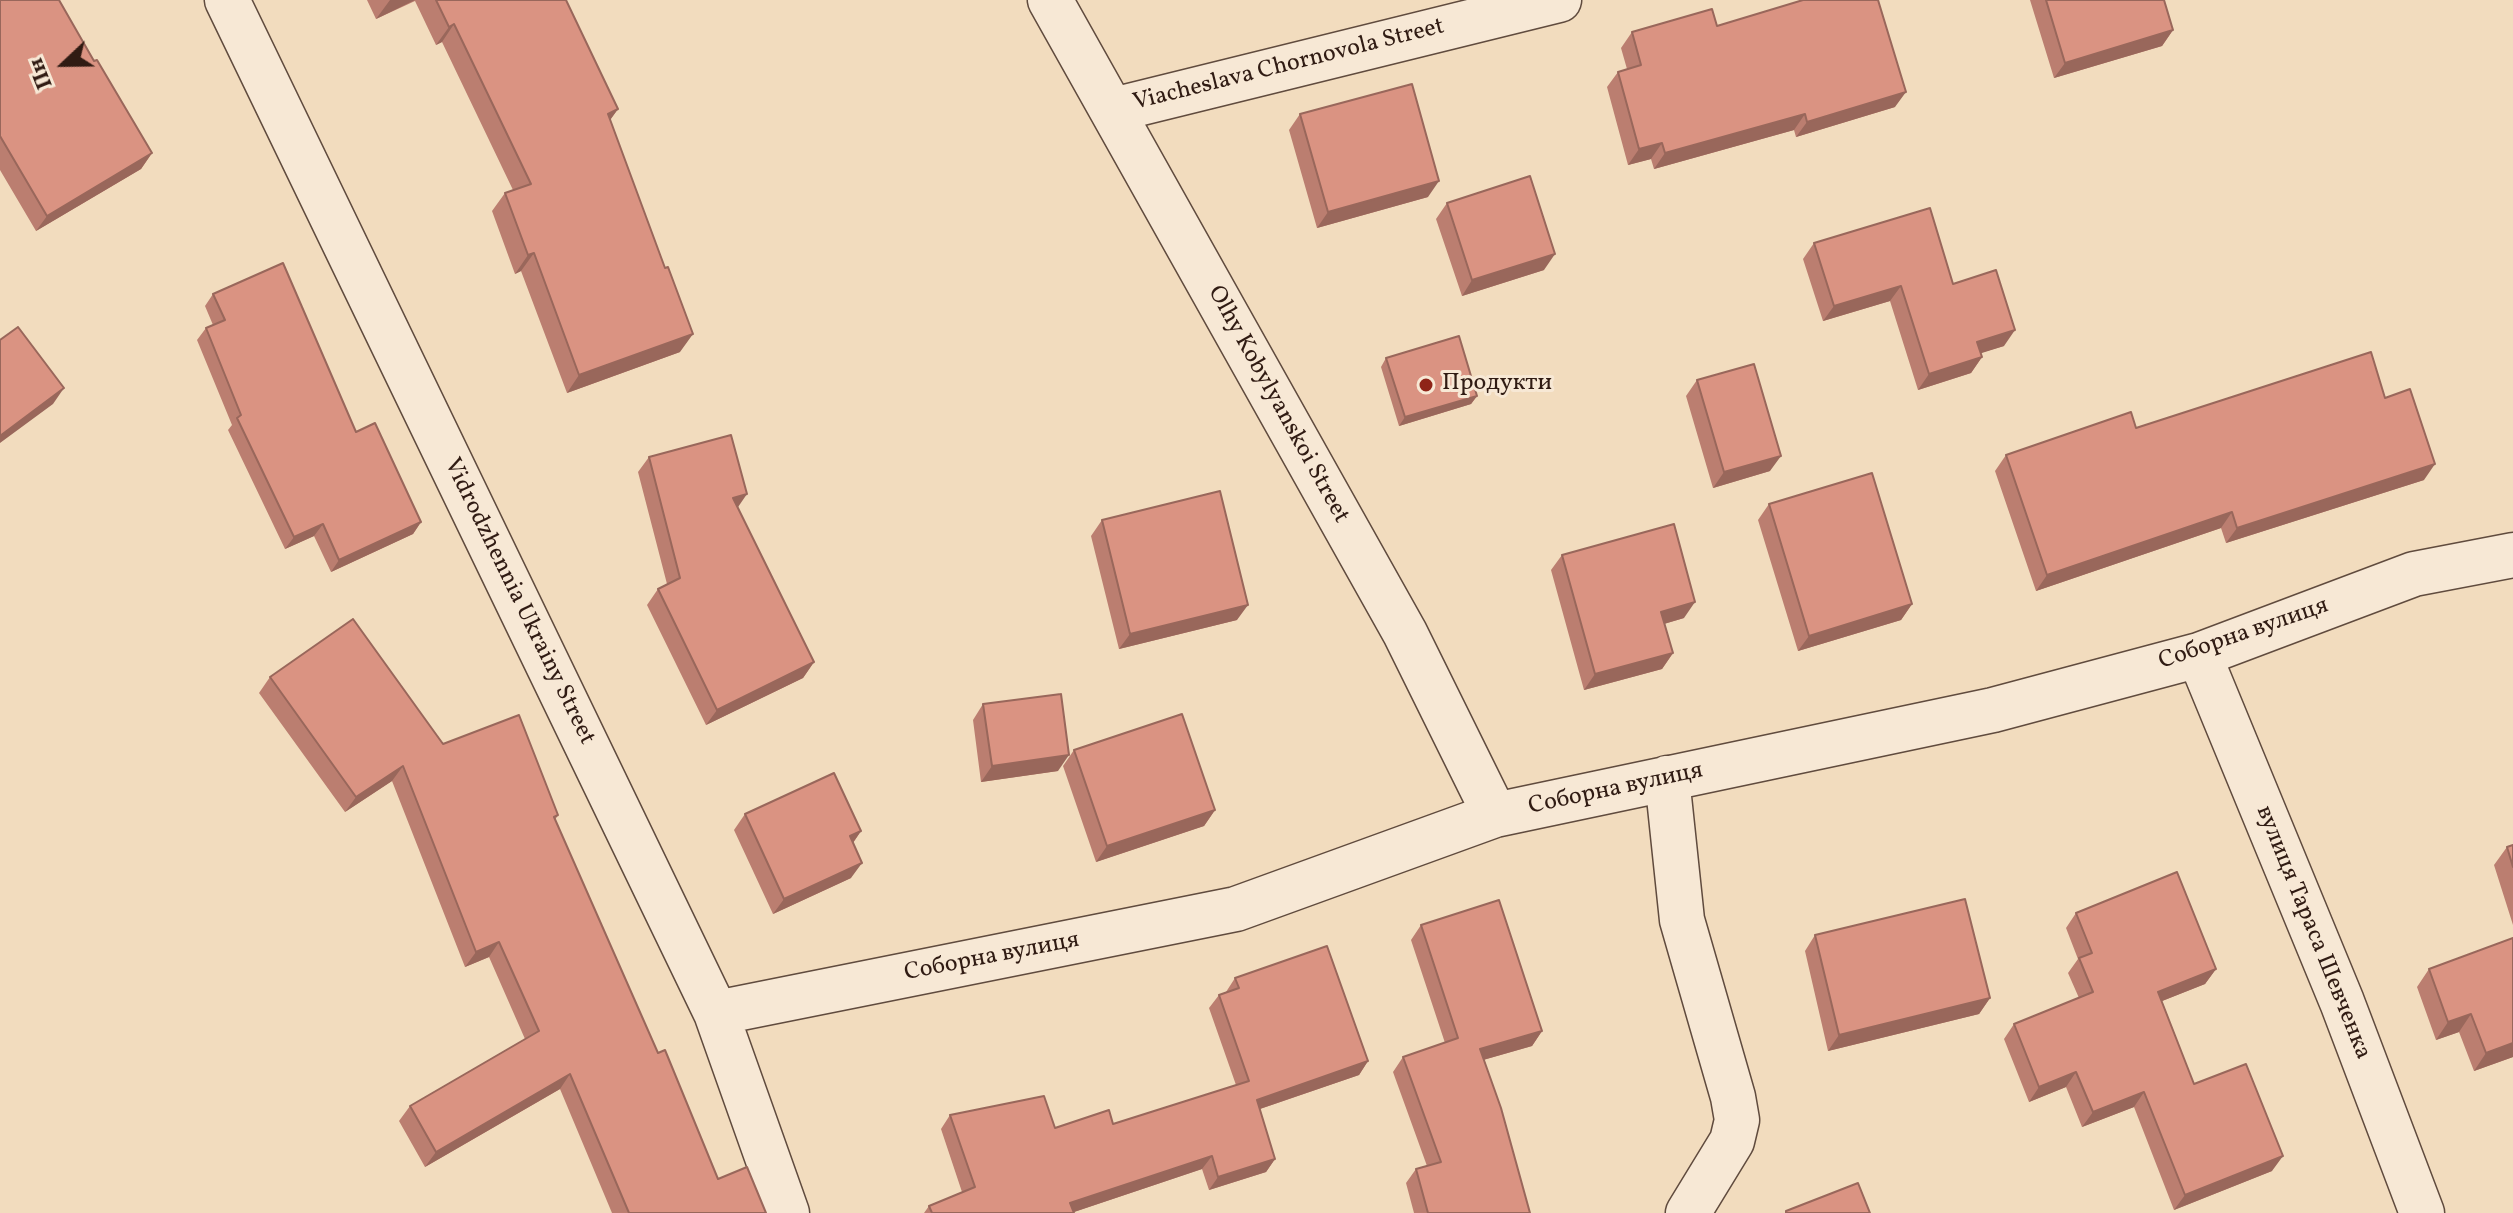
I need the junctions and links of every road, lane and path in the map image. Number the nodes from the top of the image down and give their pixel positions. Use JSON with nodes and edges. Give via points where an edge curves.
{"nodes":[{"id":1,"x":227,"y":0,"type":"edge"},
{"id":2,"x":1050,"y":0,"type":"edge"},
{"id":3,"x":1559,"y":0,"type":"edge"},
{"id":4,"x":1113,"y":110,"type":"junction"},
{"id":5,"x":2513,"y":555,"type":"edge"},
{"id":6,"x":2199,"y":655,"type":"junction"},
{"id":7,"x":1667,"y":778,"type":"junction"},
{"id":8,"x":1495,"y":815,"type":"junction"},
{"id":9,"x":716,"y":1013,"type":"junction"},
{"id":10,"x":787,"y":1213,"type":"edge"},
{"id":11,"x":1688,"y":1213,"type":"edge"},
{"id":12,"x":2422,"y":1213,"type":"edge"}],
"edges":[{"from":1,"to":9,"type":"street","name":"Vidrodzhennia Ukrainy Street"},
{"from":2,"to":4,"type":"street","name":"Olhy Kobylyanskoi Street"},
{"from":3,"to":4,"type":"street","name":"Viacheslava Chornovola Street"},
{"from":4,"to":8,"type":"street","name":"Olhy Kobylyanskoi Street","via":[[1405,633]]},
{"from":5,"to":6,"type":"street","name":"Соборна вулиця","via":[[2414,574]]},
{"from":6,"to":7,"type":"street","name":"Соборна вулиця","via":[[1993,710]]},
{"from":6,"to":12,"type":"street","name":"вулиця Тараса Шевченка","via":[[2342,1002]]},
{"from":7,"to":8,"type":"street","name":"Соборна вулиця"},
{"from":7,"to":11,"type":"street","via":[[1682,920],[1737,1120],[1732,1141]]},
{"from":8,"to":9,"type":"street","name":"Соборна вулиця","via":[[1236,909]]},
{"from":9,"to":10,"type":"street","name":"Vidrodzhennia Ukrainy Street"}]}
